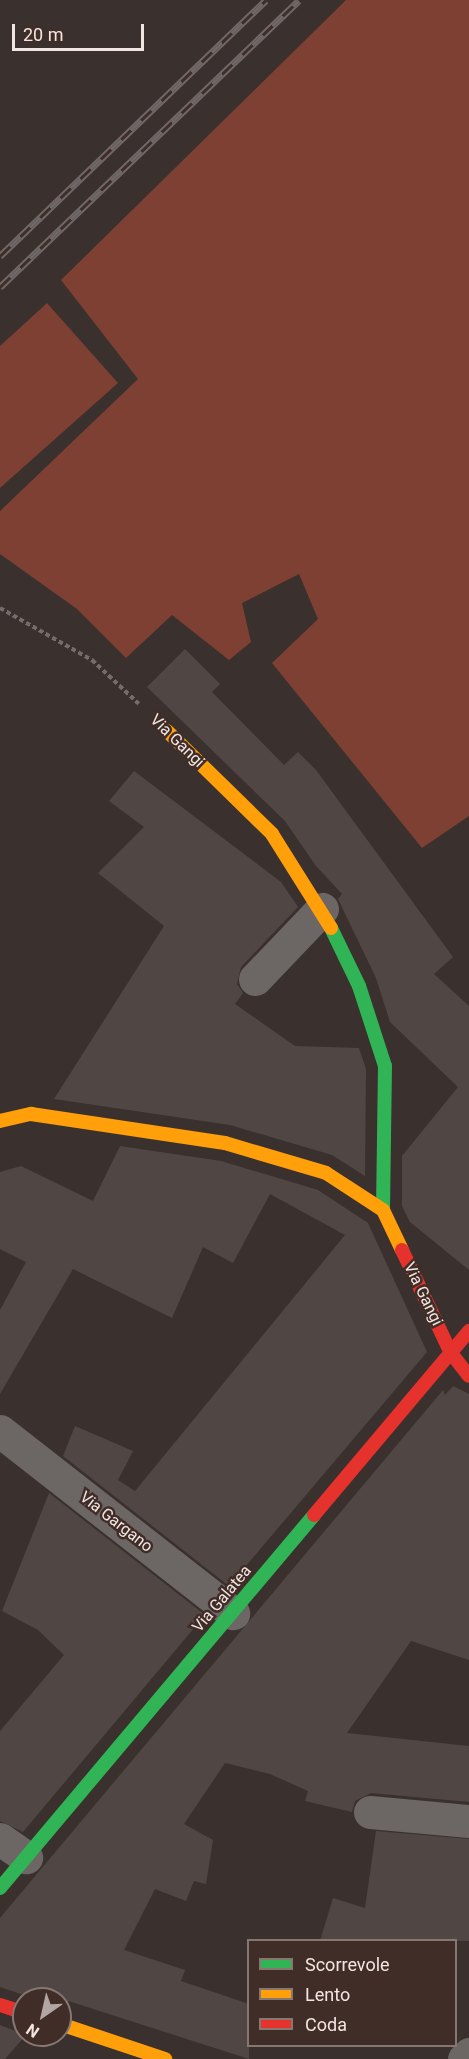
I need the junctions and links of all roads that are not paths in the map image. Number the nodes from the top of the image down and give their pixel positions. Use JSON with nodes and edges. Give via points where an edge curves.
{"nodes":[{"id":1,"x":167,"y":730,"type":"road end"},
{"id":2,"x":322,"y":909,"type":"junction"},
{"id":3,"x":255,"y":979,"type":"dead end"},
{"id":4,"x":0,"y":1121,"type":"edge"},
{"id":5,"x":383,"y":1210,"type":"junction"},
{"id":6,"x":469,"y":1331,"type":"edge"},
{"id":7,"x":451,"y":1353,"type":"junction"},
{"id":8,"x":469,"y":1376,"type":"edge"},
{"id":9,"x":0,"y":1431,"type":"edge"},
{"id":10,"x":233,"y":1612,"type":"junction"},
{"id":11,"x":370,"y":1812,"type":"dead end"},
{"id":12,"x":469,"y":1821,"type":"edge"},
{"id":13,"x":0,"y":1839,"type":"edge"},
{"id":14,"x":26,"y":1857,"type":"junction"},
{"id":15,"x":0,"y":1888,"type":"edge"},
{"id":16,"x":72,"y":2028,"type":"edge"},
{"id":17,"x":469,"y":2054,"type":"edge"},
{"id":18,"x":165,"y":2059,"type":"edge"},
{"id":19,"x":464,"y":2059,"type":"edge"}],
"edges":[{"from":1,"to":2,"type":"street","name":"Via Gangi","via":[[272,834]]},
{"from":2,"to":3,"type":"street"},
{"from":2,"to":5,"type":"street","name":"Via Gangi","via":[[359,986],[385,1066]]},
{"from":4,"to":5,"type":"street","via":[[30,1114],[225,1143],[326,1173]]},
{"from":5,"to":7,"type":"street","name":"Via Gangi"},
{"from":6,"to":7,"type":"street","name":"Via Galatea"},
{"from":7,"to":8,"type":"street","name":"Via Gangi"},
{"from":7,"to":10,"type":"street","name":"Via Galatea"},
{"from":9,"to":10,"type":"street","name":"Via Gargano"},
{"from":10,"to":14,"type":"street","name":"Via Galatea"},
{"from":11,"to":12,"type":"street"},
{"from":13,"to":14,"type":"street"},
{"from":14,"to":15,"type":"street","name":"Via Galatea"},
{"from":16,"to":18,"type":"street"},
{"from":17,"to":19,"type":"street"}]}
